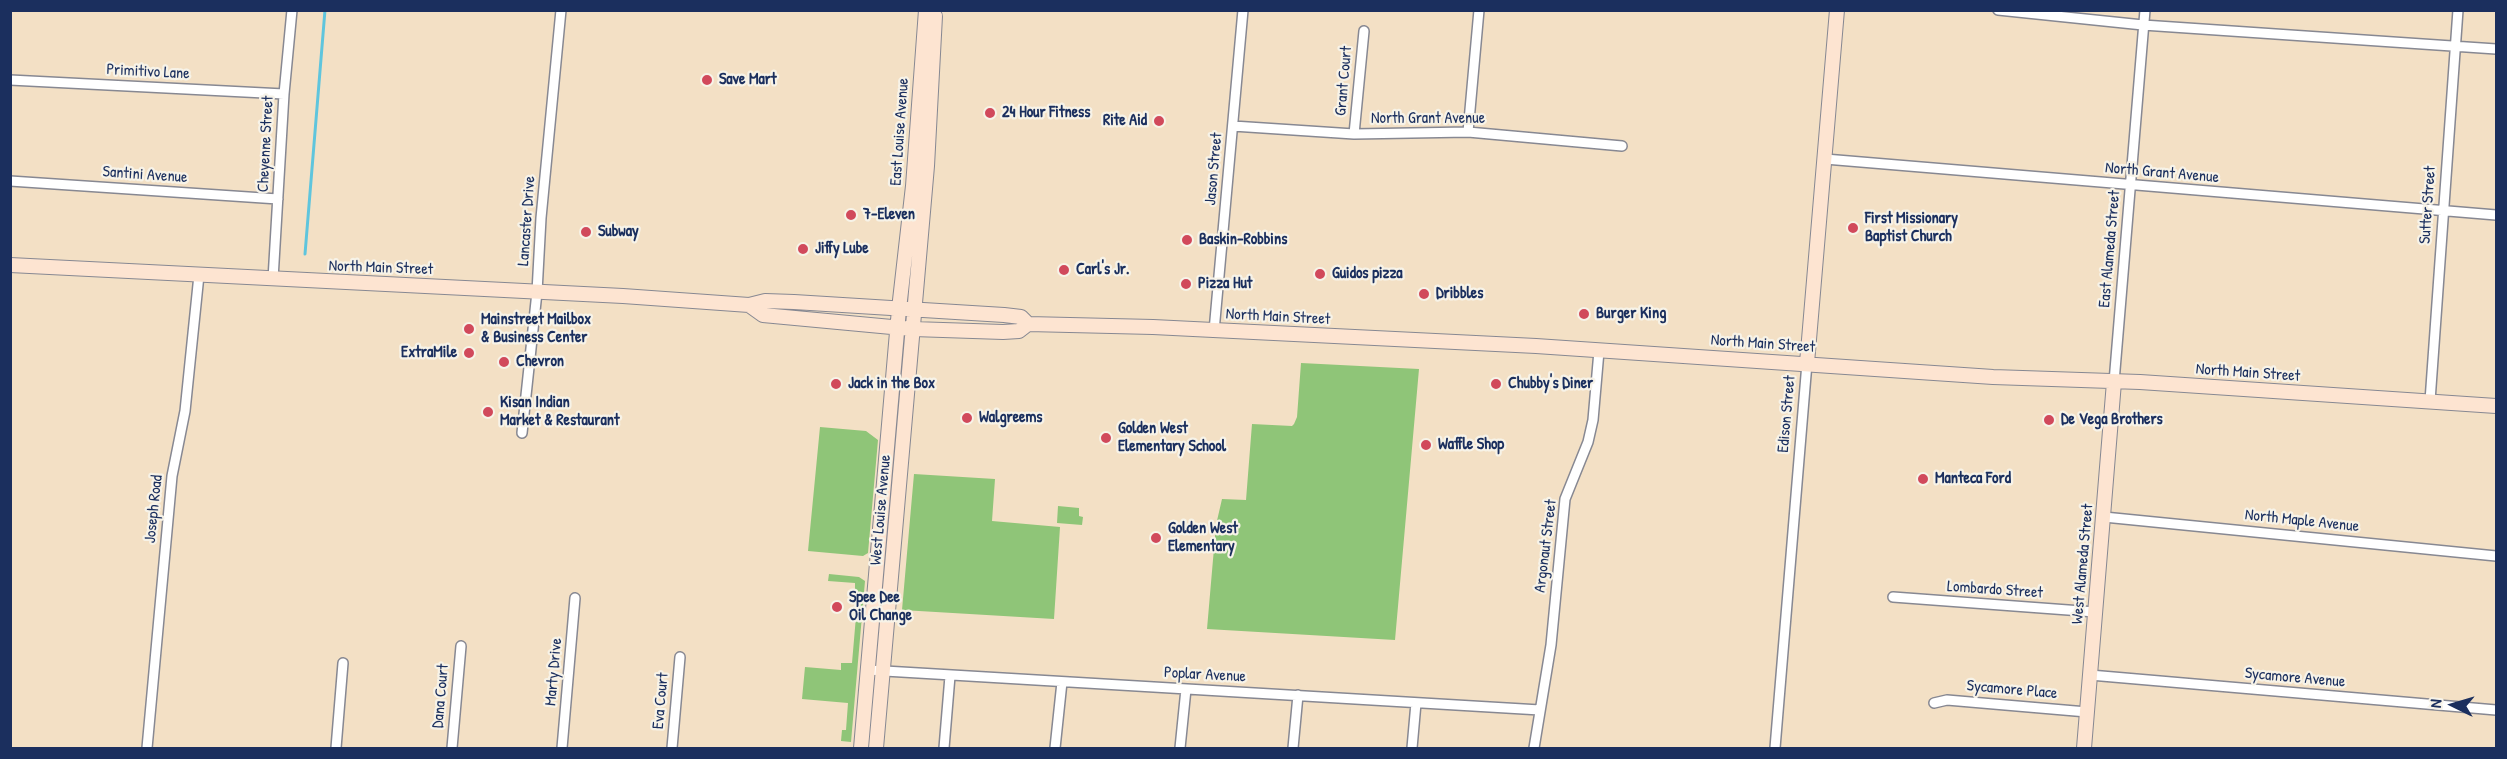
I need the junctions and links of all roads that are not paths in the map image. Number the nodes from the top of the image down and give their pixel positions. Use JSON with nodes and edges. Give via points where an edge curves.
{"nodes":[{"id":1,"x":292,"y":10,"type":"edge"},
{"id":2,"x":561,"y":10,"type":"edge"},
{"id":3,"x":926,"y":10,"type":"edge"},
{"id":4,"x":935,"y":10,"type":"edge"},
{"id":5,"x":1243,"y":10,"type":"edge"},
{"id":6,"x":1479,"y":10,"type":"edge"},
{"id":7,"x":1837,"y":10,"type":"edge"},
{"id":8,"x":1998,"y":10,"type":"edge"},
{"id":9,"x":2145,"y":10,"type":"edge"},
{"id":10,"x":2458,"y":10,"type":"edge"},
{"id":11,"x":2079,"y":14,"type":"edge"},
{"id":12,"x":2143,"y":25,"type":"junction"},
{"id":13,"x":1364,"y":31,"type":"dead end"},
{"id":14,"x":2456,"y":45,"type":"junction"},
{"id":15,"x":2496,"y":49,"type":"edge"},
{"id":16,"x":10,"y":80,"type":"edge"},
{"id":17,"x":284,"y":94,"type":"junction"},
{"id":18,"x":1233,"y":126,"type":"junction"},
{"id":19,"x":1468,"y":132,"type":"junction"},
{"id":20,"x":1354,"y":134,"type":"junction"},
{"id":21,"x":1622,"y":146,"type":"dead end"},
{"id":22,"x":1825,"y":159,"type":"junction"},
{"id":23,"x":10,"y":181,"type":"edge"},
{"id":24,"x":2130,"y":186,"type":"junction"},
{"id":25,"x":278,"y":199,"type":"junction"},
{"id":26,"x":2443,"y":211,"type":"junction"},
{"id":27,"x":2496,"y":215,"type":"edge"},
{"id":28,"x":10,"y":265,"type":"edge"},
{"id":29,"x":199,"y":274,"type":"junction"},
{"id":30,"x":273,"y":279,"type":"junction"},
{"id":31,"x":537,"y":292,"type":"junction"},
{"id":32,"x":749,"y":305,"type":"junction"},
{"id":33,"x":899,"y":309,"type":"junction"},
{"id":34,"x":915,"y":310,"type":"junction"},
{"id":35,"x":1028,"y":324,"type":"junction"},
{"id":36,"x":897,"y":328,"type":"junction"},
{"id":37,"x":913,"y":329,"type":"junction"},
{"id":38,"x":1214,"y":331,"type":"junction"},
{"id":39,"x":1599,"y":351,"type":"junction"},
{"id":40,"x":1808,"y":363,"type":"junction"},
{"id":41,"x":2114,"y":382,"type":"junction"},
{"id":42,"x":2430,"y":401,"type":"junction"},
{"id":43,"x":2496,"y":406,"type":"edge"},
{"id":44,"x":522,"y":433,"type":"dead end"},
{"id":45,"x":2104,"y":517,"type":"junction"},
{"id":46,"x":2496,"y":556,"type":"edge"},
{"id":47,"x":1893,"y":597,"type":"dead end"},
{"id":48,"x":575,"y":598,"type":"dead end"},
{"id":49,"x":2096,"y":612,"type":"junction"},
{"id":50,"x":461,"y":646,"type":"dead end"},
{"id":51,"x":680,"y":657,"type":"dead end"},
{"id":52,"x":343,"y":663,"type":"dead end"},
{"id":53,"x":875,"y":671,"type":"junction"},
{"id":54,"x":2090,"y":675,"type":"junction"},
{"id":55,"x":950,"y":676,"type":"junction"},
{"id":56,"x":1062,"y":682,"type":"junction"},
{"id":57,"x":1186,"y":689,"type":"junction"},
{"id":58,"x":1298,"y":695,"type":"junction"},
{"id":59,"x":1416,"y":703,"type":"junction"},
{"id":60,"x":1934,"y":703,"type":"dead end"},
{"id":61,"x":1540,"y":710,"type":"junction"},
{"id":62,"x":2496,"y":710,"type":"edge"},
{"id":63,"x":2087,"y":711,"type":"junction"},
{"id":64,"x":147,"y":748,"type":"edge"},
{"id":65,"x":336,"y":748,"type":"edge"},
{"id":66,"x":452,"y":748,"type":"edge"},
{"id":67,"x":562,"y":748,"type":"edge"},
{"id":68,"x":672,"y":748,"type":"edge"},
{"id":69,"x":861,"y":748,"type":"edge"},
{"id":70,"x":876,"y":748,"type":"edge"},
{"id":71,"x":944,"y":748,"type":"edge"},
{"id":72,"x":1055,"y":748,"type":"edge"},
{"id":73,"x":1180,"y":748,"type":"edge"},
{"id":74,"x":1293,"y":748,"type":"edge"},
{"id":75,"x":1412,"y":748,"type":"edge"},
{"id":76,"x":1534,"y":748,"type":"edge"},
{"id":77,"x":1775,"y":748,"type":"edge"},
{"id":78,"x":2084,"y":748,"type":"edge"}],
"edges":[{"from":1,"to":17,"type":"street","name":"Cheyenne Street"},
{"from":2,"to":31,"type":"street","name":"Lancaster Drive"},
{"from":3,"to":33,"type":"main road","name":"East Louise Avenue"},
{"from":4,"to":34,"type":"main road","name":"East Louise Avenue"},
{"from":5,"to":18,"type":"street","name":"Jason Street"},
{"from":6,"to":19,"type":"street"},
{"from":7,"to":22,"type":"main road","name":"Edison Street"},
{"from":8,"to":11,"type":"street"},
{"from":9,"to":12,"type":"street","name":"East Alameda Street"},
{"from":10,"to":14,"type":"street","name":"Sutter Street"},
{"from":11,"to":12,"type":"street"},
{"from":12,"to":14,"type":"street"},
{"from":12,"to":24,"type":"street","name":"East Alameda Street"},
{"from":13,"to":20,"type":"street","name":"Grant Court"},
{"from":14,"to":15,"type":"street"},
{"from":14,"to":26,"type":"street","name":"Sutter Street"},
{"from":16,"to":17,"type":"street","name":"Primitivo Lane"},
{"from":17,"to":25,"type":"street","name":"Cheyenne Street"},
{"from":18,"to":20,"type":"street","name":"North Grant Avenue"},
{"from":18,"to":38,"type":"street","name":"Jason Street"},
{"from":19,"to":20,"type":"street","name":"North Grant Avenue"},
{"from":19,"to":21,"type":"street","name":"North Grant Avenue"},
{"from":22,"to":24,"type":"street","name":"North Grant Avenue"},
{"from":22,"to":40,"type":"main road","name":"Edison Street"},
{"from":23,"to":25,"type":"street","name":"Santini Avenue"},
{"from":24,"to":26,"type":"street","name":"North Grant Avenue"},
{"from":24,"to":41,"type":"street","name":"East Alameda Street"},
{"from":25,"to":30,"type":"street","name":"Cheyenne Street"},
{"from":26,"to":27,"type":"street","name":"North Grant Avenue"},
{"from":26,"to":42,"type":"street","name":"Sutter Street"},
{"from":28,"to":29,"type":"main road","name":"North Main Street"},
{"from":29,"to":30,"type":"main road","name":"North Main Street"},
{"from":29,"to":64,"type":"street","name":"Joseph Road","via":[[185,411],[172,476]]},
{"from":30,"to":31,"type":"main road","name":"North Main Street"},
{"from":31,"to":32,"type":"main road","name":"North Main Street"},
{"from":31,"to":44,"type":"street","name":"Lancaster Drive"},
{"from":32,"to":33,"type":"main road","name":"North Main Street","via":[[765,301]]},
{"from":32,"to":36,"type":"main road","name":"North Main Street","via":[[763,315]]},
{"from":33,"to":34,"type":"main road","name":"North Main Street"},
{"from":33,"to":36,"type":"main road","name":"East Louise Avenue"},
{"from":34,"to":35,"type":"main road","name":"North Main Street","via":[[1021,318]]},
{"from":34,"to":37,"type":"main road","name":"West Louise Avenue"},
{"from":35,"to":37,"type":"main road","name":"North Main Street","via":[[1011,332]]},
{"from":35,"to":38,"type":"main road","name":"North Main Street"},
{"from":36,"to":37,"type":"main road","name":"North Main Street"},
{"from":36,"to":53,"type":"main road","name":"West Louise Avenue"},
{"from":37,"to":53,"type":"main road","name":"West Louise Avenue"},
{"from":38,"to":39,"type":"main road","name":"North Main Street"},
{"from":39,"to":40,"type":"main road","name":"North Main Street"},
{"from":39,"to":61,"type":"street","name":"Argonaut Street","via":[[1588,442],[1565,499],[1551,645]]},
{"from":40,"to":41,"type":"main road","name":"North Main Street"},
{"from":40,"to":77,"type":"street","name":"Edison Street"},
{"from":41,"to":42,"type":"main road","name":"North Main Street"},
{"from":41,"to":45,"type":"main road","name":"West Alameda Street"},
{"from":42,"to":43,"type":"main road","name":"North Main Street"},
{"from":45,"to":46,"type":"street","name":"North Maple Avenue"},
{"from":45,"to":49,"type":"main road","name":"West Alameda Street"},
{"from":47,"to":49,"type":"street","name":"Lombardo Street"},
{"from":48,"to":67,"type":"street","name":"Marty Drive"},
{"from":49,"to":54,"type":"main road","name":"West Alameda Street"},
{"from":50,"to":66,"type":"street","name":"Dana Court"},
{"from":51,"to":68,"type":"street","name":"Eva Court"},
{"from":52,"to":65,"type":"street"},
{"from":53,"to":55,"type":"street","name":"Poplar Avenue"},
{"from":53,"to":69,"type":"main road","name":"West Louise Avenue"},
{"from":53,"to":70,"type":"main road","name":"West Louise Avenue"},
{"from":54,"to":62,"type":"street","name":"Sycamore Avenue"},
{"from":54,"to":63,"type":"main road","name":"West Alameda Street"},
{"from":55,"to":56,"type":"street","name":"Poplar Avenue"},
{"from":55,"to":71,"type":"street"},
{"from":56,"to":57,"type":"street","name":"Poplar Avenue"},
{"from":56,"to":72,"type":"street"},
{"from":57,"to":58,"type":"street","name":"Poplar Avenue"},
{"from":57,"to":73,"type":"street"},
{"from":58,"to":59,"type":"street","name":"Poplar Avenue"},
{"from":58,"to":74,"type":"street"},
{"from":59,"to":61,"type":"street","name":"Poplar Avenue"},
{"from":59,"to":75,"type":"street"},
{"from":60,"to":63,"type":"street","name":"Sycamore Place","via":[[1947,700]]},
{"from":61,"to":76,"type":"street","name":"Argonaut Street"},
{"from":63,"to":78,"type":"main road","name":"West Alameda Street"}]}
